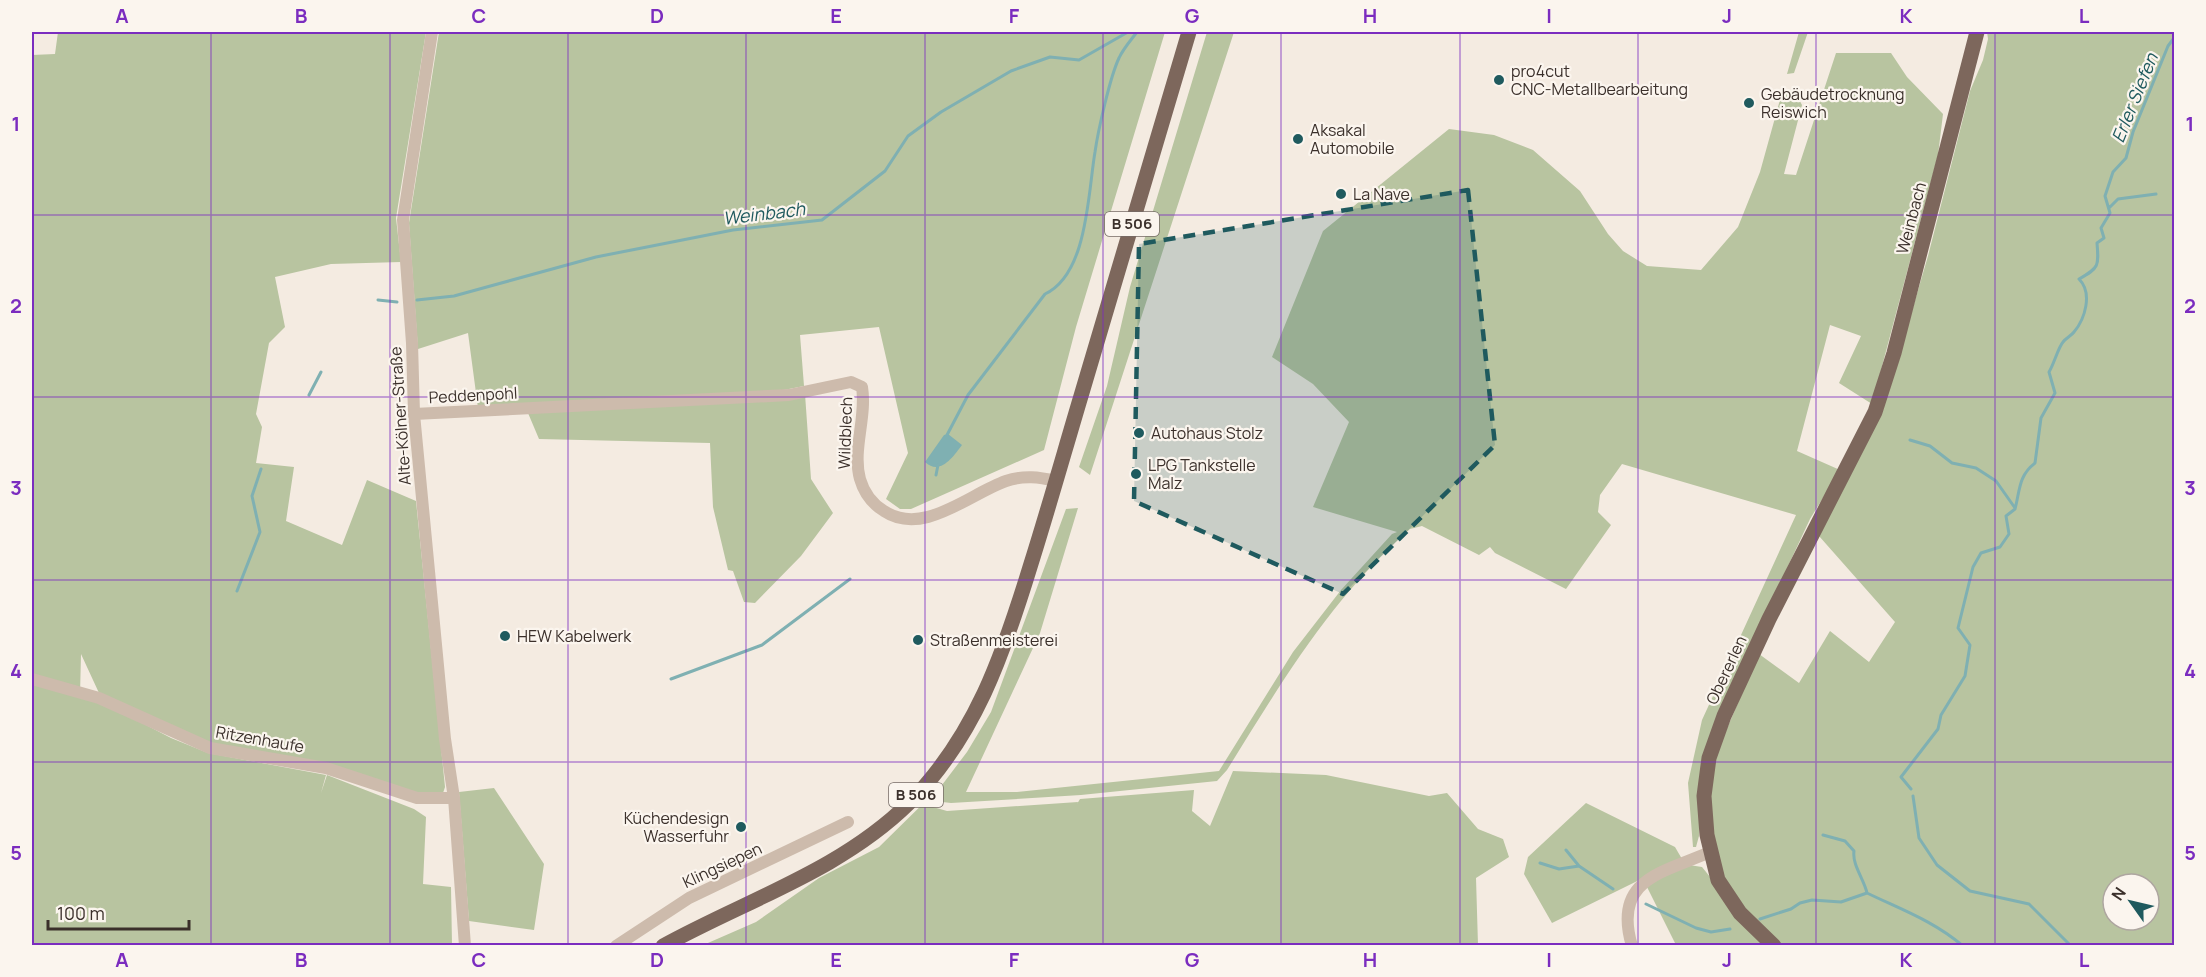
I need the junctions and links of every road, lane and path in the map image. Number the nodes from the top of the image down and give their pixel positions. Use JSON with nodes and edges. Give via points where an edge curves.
{"nodes":[{"id":1,"x":432,"y":32,"type":"edge"},
{"id":2,"x":1189,"y":32,"type":"edge"},
{"id":3,"x":1977,"y":32,"type":"edge"},
{"id":4,"x":533,"y":408,"type":"joint"},
{"id":5,"x":1875,"y":412,"type":"joint"},
{"id":6,"x":414,"y":414,"type":"junction"},
{"id":7,"x":1056,"y":481,"type":"junction"},
{"id":8,"x":32,"y":679,"type":"edge"},
{"id":9,"x":454,"y":798,"type":"junction"},
{"id":10,"x":848,"y":822,"type":"dead end"},
{"id":11,"x":1710,"y":852,"type":"junction"},
{"id":12,"x":465,"y":945,"type":"edge"},
{"id":13,"x":616,"y":945,"type":"edge"},
{"id":14,"x":663,"y":945,"type":"edge"},
{"id":15,"x":1632,"y":945,"type":"edge"},
{"id":16,"x":1774,"y":945,"type":"edge"}],
"edges":[{"from":1,"to":6,"type":"street","name":"Alte-Kölner-Straße","via":[[403,220]]},
{"from":2,"to":7,"type":"main road","number":"B 506"},
{"from":3,"to":5,"type":"main road","name":"Weinbach"},
{"from":4,"to":6,"type":"street","name":"Peddenpohl"},
{"from":4,"to":7,"type":"street","name":"Wildblech","via":[[789,395],[851,382],[862,387],[864,402],[859,476],[874,505],[888,514],[903,520],[933,516],[1007,481],[1037,476]]},
{"from":5,"to":11,"type":"main road","name":"Obererlen","via":[[1724,716],[1709,758],[1704,796]]},
{"from":6,"to":9,"type":"street","name":"Alte-Kölner-Straße"},
{"from":7,"to":14,"type":"main road","number":"B 506","via":[[992,682],[968,727],[931,778],[883,826],[850,850]]},
{"from":8,"to":9,"type":"street","name":"Ritzenhaufe","via":[[99,698],[210,748],[326,768],[417,798]]},
{"from":9,"to":12,"type":"street"},
{"from":10,"to":13,"type":"street","name":"Klingsiepen","via":[[689,898]]},
{"from":11,"to":15,"type":"street","via":[[1646,879],[1635,891],[1627,913]]},
{"from":11,"to":16,"type":"main road","name":"Obererlen","via":[[1718,880],[1740,913]]}]}
